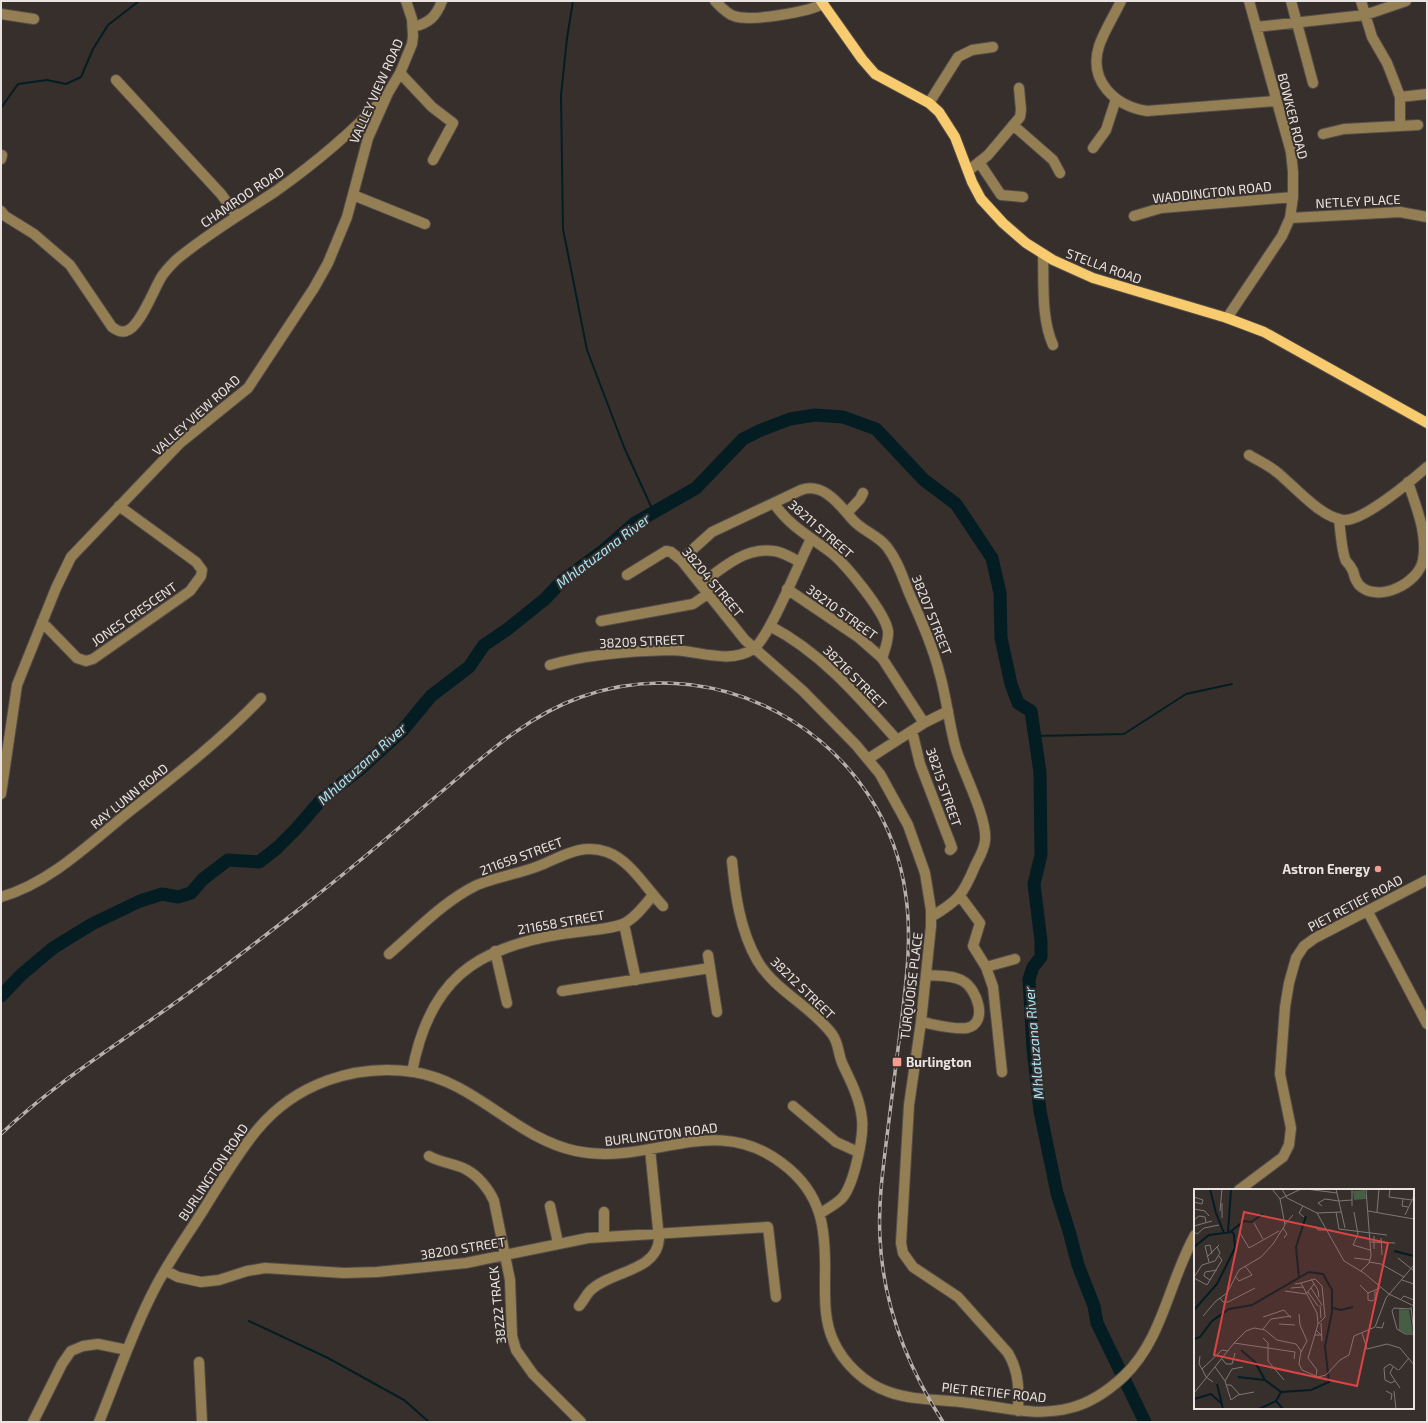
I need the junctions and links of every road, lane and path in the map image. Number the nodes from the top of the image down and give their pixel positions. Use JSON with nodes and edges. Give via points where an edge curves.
{"nodes":[{"id":1,"x":406,"y":1,"type":"edge"},
{"id":2,"x":442,"y":1,"type":"edge"},
{"id":3,"x":715,"y":1,"type":"edge"},
{"id":4,"x":1121,"y":1,"type":"edge"},
{"id":5,"x":1248,"y":1,"type":"edge"},
{"id":6,"x":1291,"y":1,"type":"edge"},
{"id":7,"x":1361,"y":1,"type":"edge"},
{"id":8,"x":1406,"y":1,"type":"edge"},
{"id":9,"x":822,"y":2,"type":"edge"},
{"id":10,"x":1,"y":14,"type":"edge"},
{"id":11,"x":1365,"y":14,"type":"junction"},
{"id":12,"x":34,"y":18,"type":"dead end"},
{"id":13,"x":1296,"y":23,"type":"junction"},
{"id":14,"x":413,"y":27,"type":"junction"},
{"id":15,"x":1256,"y":28,"type":"junction"},
{"id":16,"x":993,"y":47,"type":"dead end"},
{"id":17,"x":400,"y":73,"type":"junction"},
{"id":18,"x":116,"y":80,"type":"dead end"},
{"id":19,"x":1313,"y":83,"type":"dead end"},
{"id":20,"x":1019,"y":88,"type":"dead end"},
{"id":21,"x":388,"y":93,"type":"junction"},
{"id":22,"x":1427,"y":94,"type":"edge"},
{"id":23,"x":1400,"y":97,"type":"junction"},
{"id":24,"x":1116,"y":99,"type":"junction"},
{"id":25,"x":1276,"y":101,"type":"junction"},
{"id":26,"x":929,"y":103,"type":"junction"},
{"id":27,"x":1013,"y":125,"type":"junction"},
{"id":28,"x":1400,"y":125,"type":"junction"},
{"id":29,"x":1418,"y":125,"type":"dead end"},
{"id":30,"x":1323,"y":134,"type":"dead end"},
{"id":31,"x":1093,"y":148,"type":"dead end"},
{"id":32,"x":433,"y":160,"type":"dead end"},
{"id":33,"x":979,"y":162,"type":"junction"},
{"id":34,"x":968,"y":171,"type":"junction"},
{"id":35,"x":1060,"y":173,"type":"dead end"},
{"id":36,"x":353,"y":195,"type":"junction"},
{"id":37,"x":1293,"y":197,"type":"junction"},
{"id":38,"x":1023,"y":198,"type":"dead end"},
{"id":39,"x":1,"y":211,"type":"edge"},
{"id":40,"x":237,"y":216,"type":"junction"},
{"id":41,"x":1134,"y":216,"type":"dead end"},
{"id":42,"x":1427,"y":217,"type":"edge"},
{"id":43,"x":1290,"y":218,"type":"junction"},
{"id":44,"x":425,"y":224,"type":"dead end"},
{"id":45,"x":1043,"y":254,"type":"junction"},
{"id":46,"x":1227,"y":318,"type":"junction"},
{"id":47,"x":1053,"y":345,"type":"dead end"},
{"id":48,"x":1427,"y":423,"type":"edge"},
{"id":49,"x":1250,"y":455,"type":"dead end"},
{"id":50,"x":1427,"y":467,"type":"edge"},
{"id":51,"x":1408,"y":482,"type":"junction"},
{"id":52,"x":862,"y":493,"type":"dead end"},
{"id":53,"x":774,"y":503,"type":"junction"},
{"id":54,"x":119,"y":506,"type":"junction"},
{"id":55,"x":847,"y":513,"type":"junction"},
{"id":56,"x":1339,"y":518,"type":"junction"},
{"id":57,"x":811,"y":539,"type":"junction"},
{"id":58,"x":681,"y":560,"type":"junction"},
{"id":59,"x":800,"y":562,"type":"junction"},
{"id":60,"x":627,"y":575,"type":"dead end"},
{"id":61,"x":701,"y":584,"type":"junction"},
{"id":62,"x":787,"y":589,"type":"junction"},
{"id":63,"x":709,"y":593,"type":"junction"},
{"id":64,"x":600,"y":621,"type":"dead end"},
{"id":65,"x":42,"y":622,"type":"junction"},
{"id":66,"x":770,"y":626,"type":"junction"},
{"id":67,"x":754,"y":649,"type":"junction"},
{"id":68,"x":882,"y":658,"type":"junction"},
{"id":69,"x":550,"y":665,"type":"dead end"},
{"id":70,"x":261,"y":698,"type":"dead end"},
{"id":71,"x":948,"y":711,"type":"junction"},
{"id":72,"x":924,"y":723,"type":"junction"},
{"id":73,"x":912,"y":731,"type":"junction"},
{"id":74,"x":897,"y":740,"type":"junction"},
{"id":75,"x":868,"y":759,"type":"junction"},
{"id":76,"x":1,"y":794,"type":"edge"},
{"id":77,"x":950,"y":850,"type":"dead end"},
{"id":78,"x":732,"y":861,"type":"dead end"},
{"id":79,"x":1427,"y":880,"type":"edge"},
{"id":80,"x":653,"y":896,"type":"junction"},
{"id":81,"x":960,"y":896,"type":"junction"},
{"id":82,"x":1,"y":897,"type":"edge"},
{"id":83,"x":663,"y":906,"type":"dead end"},
{"id":84,"x":1368,"y":912,"type":"junction"},
{"id":85,"x":931,"y":917,"type":"junction"},
{"id":86,"x":624,"y":924,"type":"junction"},
{"id":87,"x":495,"y":951,"type":"junction"},
{"id":88,"x":389,"y":954,"type":"dead end"},
{"id":89,"x":708,"y":955,"type":"dead end"},
{"id":90,"x":1015,"y":958,"type":"dead end"},
{"id":91,"x":986,"y":967,"type":"junction"},
{"id":92,"x":710,"y":968,"type":"junction"},
{"id":93,"x":927,"y":975,"type":"junction"},
{"id":94,"x":636,"y":980,"type":"junction"},
{"id":95,"x":562,"y":992,"type":"dead end"},
{"id":96,"x":507,"y":1003,"type":"dead end"},
{"id":97,"x":717,"y":1012,"type":"dead end"},
{"id":98,"x":921,"y":1022,"type":"junction"},
{"id":99,"x":1427,"y":1024,"type":"edge"},
{"id":100,"x":412,"y":1072,"type":"junction"},
{"id":101,"x":1002,"y":1072,"type":"dead end"},
{"id":102,"x":793,"y":1106,"type":"dead end"},
{"id":103,"x":650,"y":1149,"type":"junction"},
{"id":104,"x":858,"y":1152,"type":"junction"},
{"id":105,"x":429,"y":1156,"type":"dead end"},
{"id":106,"x":1240,"y":1189,"type":"edge"},
{"id":107,"x":550,"y":1206,"type":"dead end"},
{"id":108,"x":604,"y":1212,"type":"dead end"},
{"id":109,"x":821,"y":1213,"type":"junction"},
{"id":110,"x":659,"y":1234,"type":"junction"},
{"id":111,"x":604,"y":1236,"type":"junction"},
{"id":112,"x":1194,"y":1237,"type":"edge"},
{"id":113,"x":558,"y":1243,"type":"junction"},
{"id":114,"x":505,"y":1254,"type":"junction"},
{"id":115,"x":164,"y":1270,"type":"junction"},
{"id":116,"x":776,"y":1297,"type":"dead end"},
{"id":117,"x":579,"y":1306,"type":"dead end"},
{"id":118,"x":834,"y":1343,"type":"joint"},
{"id":119,"x":127,"y":1350,"type":"junction"},
{"id":120,"x":199,"y":1362,"type":"dead end"},
{"id":121,"x":1018,"y":1411,"type":"junction"},
{"id":122,"x":33,"y":1422,"type":"edge"},
{"id":123,"x":99,"y":1422,"type":"edge"},
{"id":124,"x":202,"y":1422,"type":"edge"},
{"id":125,"x":582,"y":1422,"type":"edge"}],
"edges":[{"from":1,"to":14,"type":"street","name":"VALLEY VIEW ROAD"},
{"from":2,"to":14,"type":"street","via":[[430,21]]},
{"from":3,"to":9,"type":"street","via":[[729,14],[747,18],[806,10]]},
{"from":4,"to":24,"type":"street","via":[[1099,46],[1097,60],[1104,89]]},
{"from":5,"to":15,"type":"street","name":"BOWKER ROAD"},
{"from":6,"to":13,"type":"street"},
{"from":7,"to":11,"type":"street"},
{"from":8,"to":11,"type":"street"},
{"from":9,"to":26,"type":"main road","name":"STELLA ROAD","via":[[875,74]]},
{"from":10,"to":12,"type":"street"},
{"from":11,"to":13,"type":"street"},
{"from":11,"to":23,"type":"street","via":[[1372,37],[1387,63]]},
{"from":13,"to":15,"type":"street"},
{"from":13,"to":19,"type":"street"},
{"from":14,"to":17,"type":"street","name":"VALLEY VIEW ROAD","via":[[412,44]]},
{"from":15,"to":25,"type":"street","name":"BOWKER ROAD"},
{"from":16,"to":26,"type":"street","via":[[972,50],[958,57]]},
{"from":17,"to":21,"type":"street","name":"VALLEY VIEW ROAD"},
{"from":17,"to":32,"type":"street","via":[[432,107],[453,123]]},
{"from":18,"to":40,"type":"street","via":[[221,194]]},
{"from":20,"to":27,"type":"street","via":[[1021,114]]},
{"from":21,"to":36,"type":"street","name":"VALLEY VIEW ROAD","via":[[368,138]]},
{"from":21,"to":40,"type":"street","name":"CHAMROO ROAD","via":[[358,124],[308,168]]},
{"from":22,"to":23,"type":"street"},
{"from":23,"to":28,"type":"street"},
{"from":24,"to":25,"type":"street","via":[[1132,108],[1147,111]]},
{"from":24,"to":31,"type":"street","via":[[1106,130]]},
{"from":25,"to":37,"type":"street","name":"BOWKER ROAD","via":[[1293,161]]},
{"from":26,"to":34,"type":"main road","name":"STELLA ROAD","via":[[948,126],[960,148]]},
{"from":27,"to":33,"type":"street"},
{"from":27,"to":35,"type":"street","via":[[1055,162]]},
{"from":28,"to":29,"type":"street"},
{"from":28,"to":30,"type":"street","via":[[1344,129]]},
{"from":33,"to":34,"type":"street"},
{"from":33,"to":38,"type":"street","via":[[1001,195]]},
{"from":34,"to":45,"type":"main road","name":"STELLA ROAD","via":[[976,191],[992,213],[1019,238]]},
{"from":36,"to":44,"type":"street"},
{"from":36,"to":54,"type":"street","name":"VALLEY VIEW ROAD","via":[[339,239],[328,263],[310,295],[248,388],[180,442]]},
{"from":37,"to":41,"type":"street","name":"WADDINGTON ROAD","via":[[1161,208]]},
{"from":37,"to":43,"type":"street","name":"BOWKER ROAD"},
{"from":39,"to":40,"type":"street","name":"CHAMROO ROAD","via":[[34,234],[70,265],[104,318],[112,327],[124,332],[133,327],[171,265]]},
{"from":42,"to":43,"type":"street","name":"NETLEY PLACE","via":[[1400,212]]},
{"from":43,"to":46,"type":"street","name":"BOWKER ROAD","via":[[1282,236]]},
{"from":45,"to":46,"type":"main road","name":"STELLA ROAD","via":[[1093,278]]},
{"from":45,"to":47,"type":"street","via":[[1046,319]]},
{"from":46,"to":48,"type":"main road","name":"STELLA ROAD","via":[[1284,342]]},
{"from":49,"to":56,"type":"street","via":[[1277,472],[1308,500],[1328,514]]},
{"from":50,"to":51,"type":"street"},
{"from":51,"to":56,"type":"street","via":[[1371,510],[1351,519]]},
{"from":51,"to":56,"type":"street","via":[[1421,524],[1424,558],[1419,570],[1398,589],[1378,592],[1359,585],[1346,560]]},
{"from":52,"to":55,"type":"street"},
{"from":53,"to":55,"type":"street","name":"38207 STREET","via":[[806,488],[816,488],[832,498]]},
{"from":53,"to":57,"type":"street","name":"38211 STREET","via":[[782,514]]},
{"from":53,"to":58,"type":"street","name":"38207 STREET","via":[[712,532]]},
{"from":54,"to":65,"type":"street","name":"VALLEY VIEW ROAD","via":[[71,557]]},
{"from":54,"to":65,"type":"street","name":"JONES CRESCENT","via":[[196,562],[202,570],[201,576],[190,591],[93,659],[86,661],[77,658]]},
{"from":55,"to":71,"type":"street","name":"38207 STREET","via":[[883,542],[895,560],[933,650]]},
{"from":57,"to":59,"type":"street"},
{"from":57,"to":68,"type":"street","name":"38211 STREET","via":[[829,551],[849,571],[882,617],[888,637]]},
{"from":58,"to":60,"type":"street","name":"38204 STREET","via":[[666,551]]},
{"from":58,"to":61,"type":"street","name":"38204 STREET"},
{"from":59,"to":61,"type":"street","via":[[775,551],[747,554],[726,565]]},
{"from":59,"to":62,"type":"street"},
{"from":61,"to":63,"type":"street","name":"38204 STREET"},
{"from":62,"to":66,"type":"street"},
{"from":62,"to":68,"type":"street","name":"38210 STREET","via":[[858,637]]},
{"from":63,"to":64,"type":"street","via":[[693,604]]},
{"from":63,"to":67,"type":"street","name":"38204 STREET"},
{"from":65,"to":76,"type":"street","name":"VALLEY VIEW ROAD","via":[[17,686]]},
{"from":66,"to":67,"type":"street"},
{"from":66,"to":74,"type":"street","name":"38216 STREET","via":[[807,649],[828,666]]},
{"from":67,"to":69,"type":"street","name":"38209 STREET","via":[[728,656],[683,650],[637,652],[574,659]]},
{"from":67,"to":75,"type":"street","name":"TURQUOISE PLACE","via":[[847,734]]},
{"from":68,"to":72,"type":"street","name":"38210 STREET"},
{"from":70,"to":82,"type":"street","name":"RAY LUNN ROAD","via":[[209,747],[65,863],[29,886]]},
{"from":71,"to":72,"type":"street"},
{"from":71,"to":81,"type":"street","name":"38207 STREET","via":[[956,746],[974,797],[985,839],[965,890]]},
{"from":72,"to":73,"type":"street"},
{"from":73,"to":74,"type":"street"},
{"from":73,"to":77,"type":"street","name":"38215 STREET","via":[[920,764],[951,844]]},
{"from":74,"to":75,"type":"street"},
{"from":75,"to":85,"type":"street","name":"TURQUOISE PLACE","via":[[890,791],[911,832],[925,872]]},
{"from":78,"to":104,"type":"street","name":"38212 STREET","via":[[743,928],[757,961],[767,974],[810,1010],[836,1040],[841,1060],[855,1090],[862,1118]]},
{"from":79,"to":84,"type":"street","name":"PIET RETIEF ROAD"},
{"from":80,"to":83,"type":"street","name":"211659 STREET"},
{"from":80,"to":86,"type":"street","name":"211658 STREET"},
{"from":80,"to":88,"type":"street","name":"211659 STREET","via":[[617,857],[598,849],[578,849],[541,865],[478,885],[453,901]]},
{"from":81,"to":85,"type":"street","name":"38207 STREET"},
{"from":81,"to":91,"type":"street","via":[[980,922],[973,946]]},
{"from":84,"to":99,"type":"street"},
{"from":84,"to":106,"type":"street","name":"PIET RETIEF ROAD","via":[[1308,942],[1296,958],[1287,992],[1280,1074],[1291,1128],[1290,1141],[1283,1157]]},
{"from":85,"to":93,"type":"street","name":"TURQUOISE PLACE"},
{"from":86,"to":87,"type":"street","name":"211658 STREET","via":[[523,941]]},
{"from":86,"to":94,"type":"street"},
{"from":87,"to":96,"type":"street"},
{"from":87,"to":100,"type":"street","name":"211658 STREET","via":[[459,975],[439,998],[421,1035]]},
{"from":89,"to":92,"type":"street"},
{"from":90,"to":91,"type":"street"},
{"from":91,"to":101,"type":"street","via":[[994,987]]},
{"from":92,"to":94,"type":"street"},
{"from":92,"to":97,"type":"street"},
{"from":93,"to":98,"type":"street","name":"TURQUOISE PLACE"},
{"from":93,"to":98,"type":"street","via":[[964,981],[978,1001],[978,1017],[974,1024],[965,1028]]},
{"from":94,"to":95,"type":"street"},
{"from":98,"to":121,"type":"street","name":"TURQUOISE PLACE","via":[[908,1112],[901,1228],[903,1253],[913,1267],[958,1297],[1008,1353],[1018,1378]]},
{"from":100,"to":103,"type":"street","name":"BURLINGTON ROAD","via":[[437,1078],[471,1094],[521,1129],[551,1144],[605,1155]]},
{"from":100,"to":115,"type":"street","name":"BURLINGTON ROAD","via":[[382,1070],[347,1074],[313,1086],[278,1108],[258,1129],[233,1163]]},
{"from":102,"to":104,"type":"street","via":[[836,1142]]},
{"from":103,"to":109,"type":"street","name":"BURLINGTON ROAD","via":[[718,1139],[734,1140],[756,1147],[769,1153],[797,1177],[808,1189]]},
{"from":103,"to":110,"type":"street"},
{"from":104,"to":109,"type":"street","name":"38212 STREET","via":[[844,1196]]},
{"from":105,"to":114,"type":"street","name":"38222 TRACK","via":[[467,1170],[491,1194]]},
{"from":107,"to":113,"type":"street"},
{"from":108,"to":111,"type":"street"},
{"from":109,"to":118,"type":"street","name":"BURLINGTON ROAD","via":[[825,1249],[826,1313]]},
{"from":110,"to":111,"type":"street","name":"38200 STREET"},
{"from":110,"to":116,"type":"street","name":"38200 STREET","via":[[768,1227]]},
{"from":110,"to":117,"type":"street","via":[[657,1251],[648,1261],[596,1287]]},
{"from":111,"to":113,"type":"street","name":"38200 STREET"},
{"from":112,"to":121,"type":"street","name":"PIET RETIEF ROAD","via":[[1154,1334],[1133,1367],[1113,1386],[1083,1404],[1055,1412]]},
{"from":113,"to":114,"type":"street","name":"38200 STREET"},
{"from":114,"to":115,"type":"street","name":"38200 STREET","via":[[442,1266],[376,1272],[344,1273],[265,1268],[210,1282],[178,1277]]},
{"from":114,"to":125,"type":"street","name":"38222 TRACK","via":[[510,1280],[512,1336],[516,1350],[533,1374]]},
{"from":115,"to":119,"type":"street","name":"BURLINGTON ROAD"},
{"from":118,"to":121,"type":"street","name":"PIET RETIEF ROAD","via":[[862,1377],[889,1392]]},
{"from":119,"to":122,"type":"street","via":[[98,1344],[72,1351],[62,1364]]},
{"from":119,"to":123,"type":"street","name":"BURLINGTON ROAD"},
{"from":120,"to":124,"type":"street"}]}
